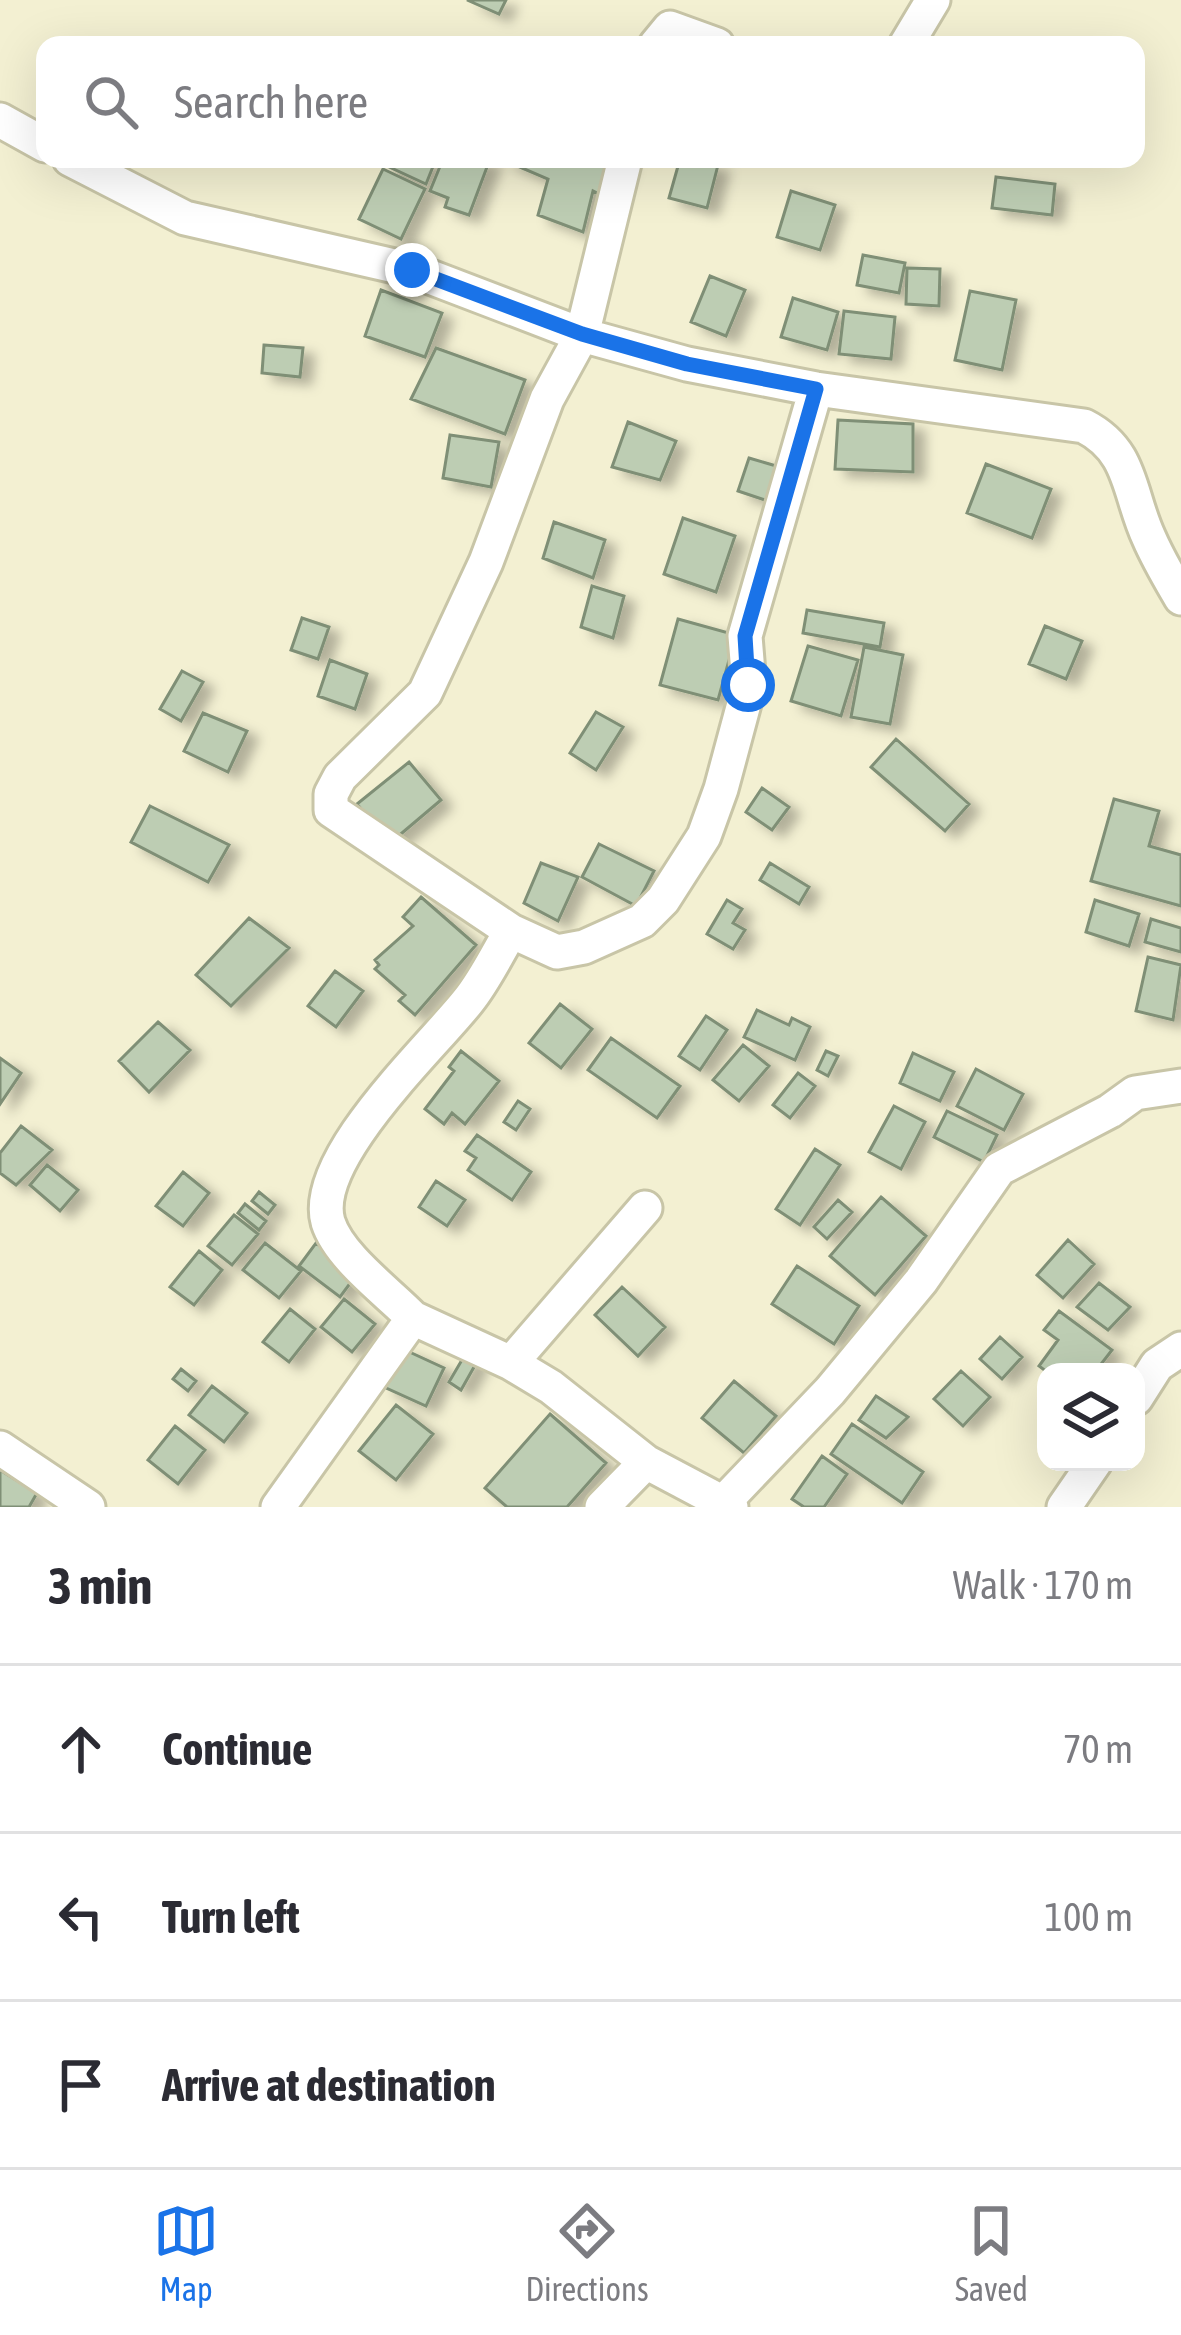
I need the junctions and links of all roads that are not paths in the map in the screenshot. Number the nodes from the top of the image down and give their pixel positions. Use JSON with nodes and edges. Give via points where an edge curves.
{"nodes":[{"id":1,"x":933,"y":0,"type":"edge"},
{"id":2,"x":663,"y":36,"type":"edge"},
{"id":3,"x":692,"y":36,"type":"edge"},
{"id":4,"x":911,"y":36,"type":"edge"},
{"id":5,"x":0,"y":120,"type":"edge"},
{"id":6,"x":36,"y":140,"type":"edge"},
{"id":7,"x":87,"y":168,"type":"edge"},
{"id":8,"x":623,"y":168,"type":"edge"},
{"id":9,"x":582,"y":334,"type":"junction"},
{"id":10,"x":816,"y":389,"type":"junction"},
{"id":11,"x":1181,"y":598,"type":"edge"},
{"id":12,"x":511,"y":931,"type":"junction"},
{"id":13,"x":1181,"y":1086,"type":"edge"},
{"id":14,"x":645,"y":1208,"type":"dead end"},
{"id":15,"x":413,"y":1318,"type":"junction"},
{"id":16,"x":1181,"y":1349,"type":"edge"},
{"id":17,"x":511,"y":1363,"type":"junction"},
{"id":18,"x":1145,"y":1384,"type":"edge"},
{"id":19,"x":0,"y":1448,"type":"edge"},
{"id":20,"x":646,"y":1462,"type":"junction"},
{"id":21,"x":1088,"y":1471,"type":"edge"},
{"id":22,"x":728,"y":1504,"type":"edge"},
{"id":23,"x":88,"y":1507,"type":"edge"},
{"id":24,"x":278,"y":1507,"type":"edge"},
{"id":25,"x":602,"y":1507,"type":"edge"},
{"id":26,"x":1064,"y":1507,"type":"edge"}],
"edges":[{"from":1,"to":4,"type":"street"},
{"from":2,"to":3,"type":"street","via":[[670,28]]},
{"from":5,"to":6,"type":"street"},
{"from":7,"to":9,"type":"street","via":[[184,218],[412,270]]},
{"from":8,"to":9,"type":"street"},
{"from":9,"to":10,"type":"street"},
{"from":9,"to":12,"type":"street","via":[[547,399],[486,562],[425,693],[365,746],[328,804]]},
{"from":10,"to":11,"type":"street","via":[[1084,426],[1107,437]]},
{"from":10,"to":12,"type":"street","via":[[745,636],[748,685],[704,836],[663,900],[628,928],[557,952]]},
{"from":12,"to":15,"type":"street","via":[[470,998],[368,1115],[327,1203],[328,1224]]},
{"from":13,"to":22,"type":"street","via":[[1135,1093],[999,1169],[920,1281]]},
{"from":14,"to":17,"type":"street"},
{"from":15,"to":17,"type":"street"},
{"from":15,"to":24,"type":"street"},
{"from":16,"to":18,"type":"street"},
{"from":17,"to":20,"type":"street"},
{"from":19,"to":23,"type":"street"},
{"from":20,"to":22,"type":"street"},
{"from":20,"to":25,"type":"street"},
{"from":21,"to":26,"type":"street"}]}
